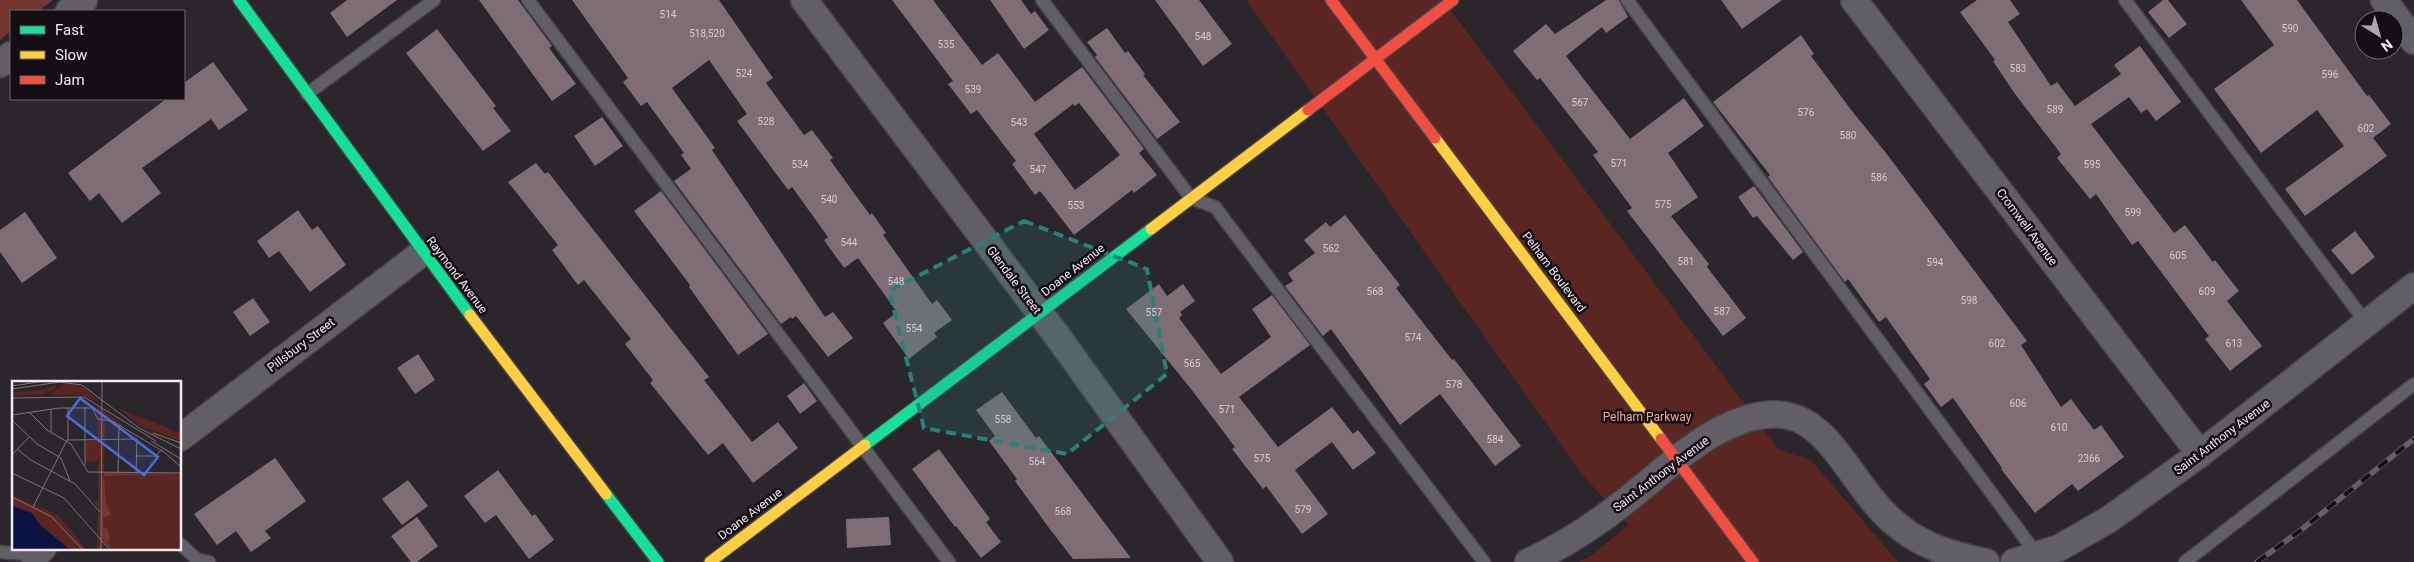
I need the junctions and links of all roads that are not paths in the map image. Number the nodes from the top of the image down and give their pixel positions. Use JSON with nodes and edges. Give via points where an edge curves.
{"nodes":[{"id":1,"x":84,"y":0,"type":"edge"},
{"id":2,"x":239,"y":0,"type":"edge"},
{"id":3,"x":434,"y":0,"type":"edge"},
{"id":4,"x":528,"y":0,"type":"edge"},
{"id":5,"x":804,"y":0,"type":"edge"},
{"id":6,"x":1042,"y":0,"type":"edge"},
{"id":7,"x":1331,"y":0,"type":"edge"},
{"id":8,"x":1454,"y":0,"type":"edge"},
{"id":9,"x":1627,"y":0,"type":"edge"},
{"id":10,"x":1854,"y":0,"type":"edge"},
{"id":11,"x":2124,"y":0,"type":"edge"},
{"id":12,"x":2384,"y":0,"type":"edge"},
{"id":13,"x":70,"y":10,"type":"edge"},
{"id":14,"x":2414,"y":41,"type":"edge"},
{"id":15,"x":10,"y":56,"type":"edge"},
{"id":16,"x":1376,"y":60,"type":"junction"},
{"id":17,"x":0,"y":64,"type":"edge"},
{"id":18,"x":307,"y":94,"type":"junction"},
{"id":19,"x":1191,"y":198,"type":"junction"},
{"id":20,"x":422,"y":253,"type":"junction"},
{"id":21,"x":2414,"y":286,"type":"edge"},
{"id":22,"x":1040,"y":314,"type":"junction"},
{"id":23,"x":2367,"y":324,"type":"junction"},
{"id":24,"x":2414,"y":384,"type":"edge"},
{"id":25,"x":181,"y":437,"type":"edge"},
{"id":26,"x":862,"y":447,"type":"junction"},
{"id":27,"x":2200,"y":454,"type":"junction"},
{"id":28,"x":1677,"y":459,"type":"junction"},
{"id":29,"x":181,"y":545,"type":"edge"},
{"id":30,"x":0,"y":552,"type":"edge"},
{"id":31,"x":38,"y":555,"type":"edge"},
{"id":32,"x":2026,"y":559,"type":"edge"},
{"id":33,"x":208,"y":562,"type":"edge"},
{"id":34,"x":658,"y":562,"type":"edge"},
{"id":35,"x":710,"y":562,"type":"edge"},
{"id":36,"x":949,"y":562,"type":"edge"},
{"id":37,"x":1220,"y":562,"type":"edge"},
{"id":38,"x":1484,"y":562,"type":"edge"},
{"id":39,"x":1528,"y":562,"type":"edge"},
{"id":40,"x":1754,"y":562,"type":"edge"},
{"id":41,"x":1986,"y":562,"type":"edge"},
{"id":42,"x":2185,"y":562,"type":"edge"}],
"edges":[{"from":1,"to":13,"type":"street"},
{"from":2,"to":18,"type":"street","name":"Raymond Avenue"},
{"from":3,"to":18,"type":"lane"},
{"from":4,"to":26,"type":"lane"},
{"from":5,"to":22,"type":"street","name":"Glendale Street"},
{"from":6,"to":19,"type":"lane"},
{"from":7,"to":16,"type":"street","name":"Pelham Boulevard"},
{"from":8,"to":16,"type":"street","name":"Doane Avenue"},
{"from":9,"to":32,"type":"lane"},
{"from":10,"to":27,"type":"street","name":"Cromwell Avenue"},
{"from":11,"to":23,"type":"lane"},
{"from":12,"to":14,"type":"street"},
{"from":15,"to":17,"type":"street"},
{"from":16,"to":19,"type":"street","name":"Doane Avenue"},
{"from":16,"to":28,"type":"street","name":"Pelham Boulevard"},
{"from":18,"to":20,"type":"street","name":"Raymond Avenue"},
{"from":19,"to":22,"type":"street","name":"Doane Avenue"},
{"from":19,"to":38,"type":"lane","via":[[1215,207]]},
{"from":20,"to":25,"type":"street","name":"Pillsbury Street"},
{"from":20,"to":34,"type":"street","name":"Raymond Avenue"},
{"from":21,"to":23,"type":"street","name":"Saint Anthony Avenue"},
{"from":22,"to":26,"type":"street","name":"Doane Avenue"},
{"from":22,"to":37,"type":"street","name":"Glendale Street"},
{"from":23,"to":27,"type":"street","name":"Saint Anthony Avenue"},
{"from":24,"to":42,"type":"lane"},
{"from":26,"to":35,"type":"street","name":"Doane Avenue"},
{"from":26,"to":36,"type":"lane"},
{"from":27,"to":32,"type":"street","name":"Saint Anthony Avenue","via":[[2082,536]]},
{"from":28,"to":39,"type":"street","name":"Saint Anthony Avenue","via":[[1623,504],[1566,544]]},
{"from":28,"to":40,"type":"street","name":"Pelham Boulevard"},
{"from":28,"to":41,"type":"street","name":"Saint Anthony Avenue","via":[[1723,428],[1755,415],[1782,414],[1795,418],[1828,441],[1896,524],[1939,550]]},
{"from":29,"to":33,"type":"lane","via":[[198,560]]},
{"from":30,"to":31,"type":"lane"}]}
